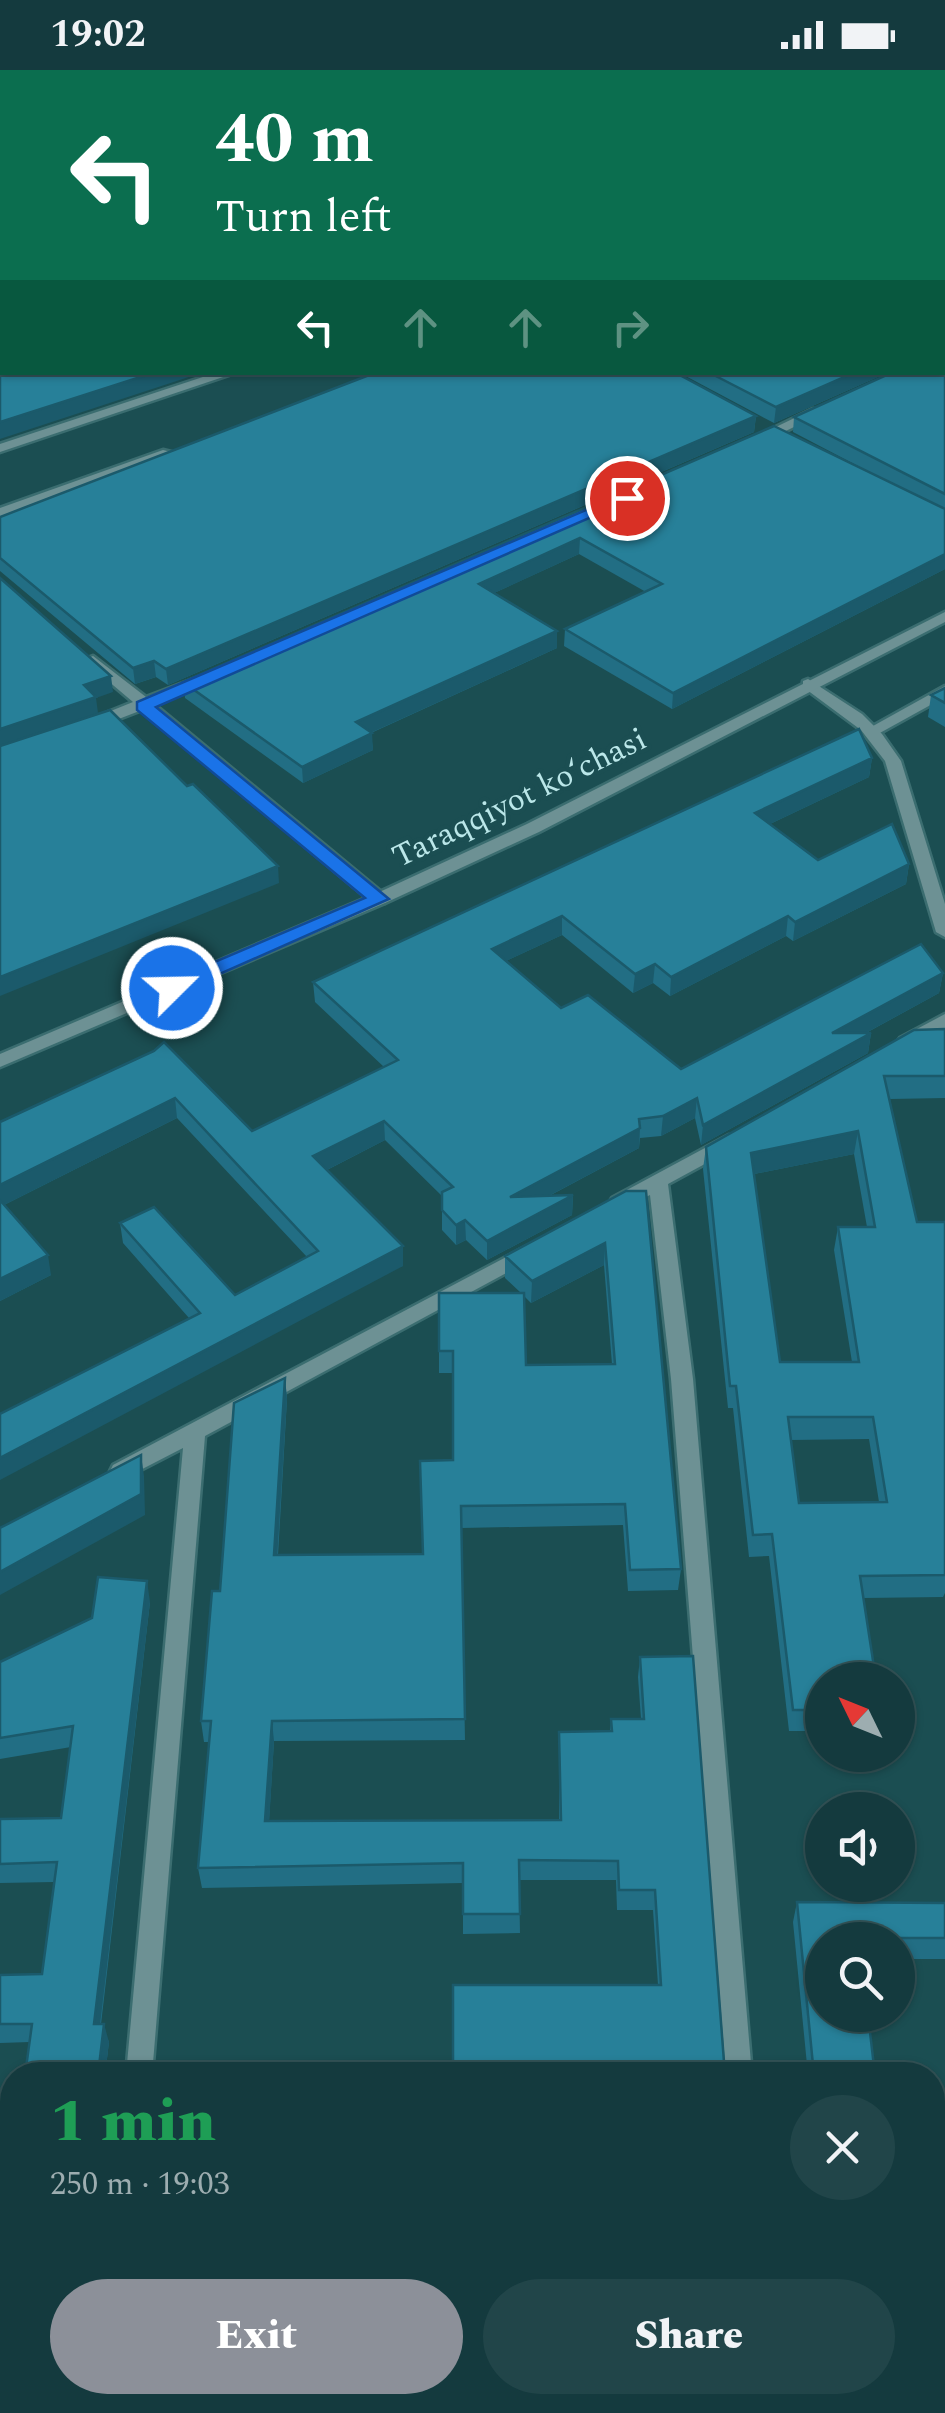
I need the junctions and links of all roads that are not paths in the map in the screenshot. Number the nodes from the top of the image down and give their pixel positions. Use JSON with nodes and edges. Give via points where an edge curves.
{"nodes":[{"id":1,"x":223,"y":375,"type":"edge"},
{"id":2,"x":843,"y":402,"type":"edge"},
{"id":3,"x":758,"y":423,"type":"edge"},
{"id":4,"x":774,"y":432,"type":"junction"},
{"id":5,"x":792,"y":440,"type":"edge"},
{"id":6,"x":743,"y":446,"type":"edge"},
{"id":7,"x":0,"y":448,"type":"edge"},
{"id":8,"x":180,"y":449,"type":"edge"},
{"id":9,"x":0,"y":513,"type":"edge"},
{"id":10,"x":945,"y":616,"type":"edge"},
{"id":11,"x":86,"y":655,"type":"edge"},
{"id":12,"x":233,"y":668,"type":"edge"},
{"id":13,"x":808,"y":684,"type":"junction"},
{"id":14,"x":945,"y":691,"type":"edge"},
{"id":15,"x":144,"y":706,"type":"junction"},
{"id":16,"x":72,"y":731,"type":"edge"},
{"id":17,"x":872,"y":731,"type":"junction"},
{"id":18,"x":379,"y":899,"type":"junction"},
{"id":19,"x":945,"y":932,"type":"edge"},
{"id":20,"x":945,"y":1020,"type":"edge"},
{"id":21,"x":894,"y":1048,"type":"edge"},
{"id":22,"x":0,"y":1061,"type":"edge"},
{"id":23,"x":743,"y":1134,"type":"edge"},
{"id":24,"x":658,"y":1182,"type":"junction"},
{"id":25,"x":607,"y":1210,"type":"edge"},
{"id":26,"x":538,"y":1247,"type":"edge"},
{"id":27,"x":195,"y":1432,"type":"junction"},
{"id":28,"x":98,"y":1484,"type":"edge"},
{"id":29,"x":139,"y":2062,"type":"edge"},
{"id":30,"x":738,"y":2062,"type":"edge"}],
"edges":[{"from":1,"to":7,"type":"street"},
{"from":2,"to":4,"type":"street"},
{"from":3,"to":4,"type":"street"},
{"from":4,"to":5,"type":"street"},
{"from":4,"to":6,"type":"street"},
{"from":8,"to":9,"type":"street"},
{"from":10,"to":13,"type":"street","name":"Taraqqiyot koʻchasi"},
{"from":11,"to":15,"type":"street"},
{"from":12,"to":15,"type":"street"},
{"from":13,"to":17,"type":"street"},
{"from":13,"to":18,"type":"street","name":"Taraqqiyot koʻchasi","via":[[533,828]]},
{"from":14,"to":17,"type":"street"},
{"from":15,"to":16,"type":"street"},
{"from":15,"to":18,"type":"street"},
{"from":17,"to":19,"type":"street","via":[[893,761]]},
{"from":18,"to":22,"type":"street","name":"Taraqqiyot koʻchasi"},
{"from":20,"to":21,"type":"street"},
{"from":23,"to":24,"type":"street"},
{"from":24,"to":25,"type":"street"},
{"from":24,"to":30,"type":"street","via":[[682,1379]]},
{"from":26,"to":27,"type":"street"},
{"from":27,"to":28,"type":"street"},
{"from":27,"to":29,"type":"street"}]}
